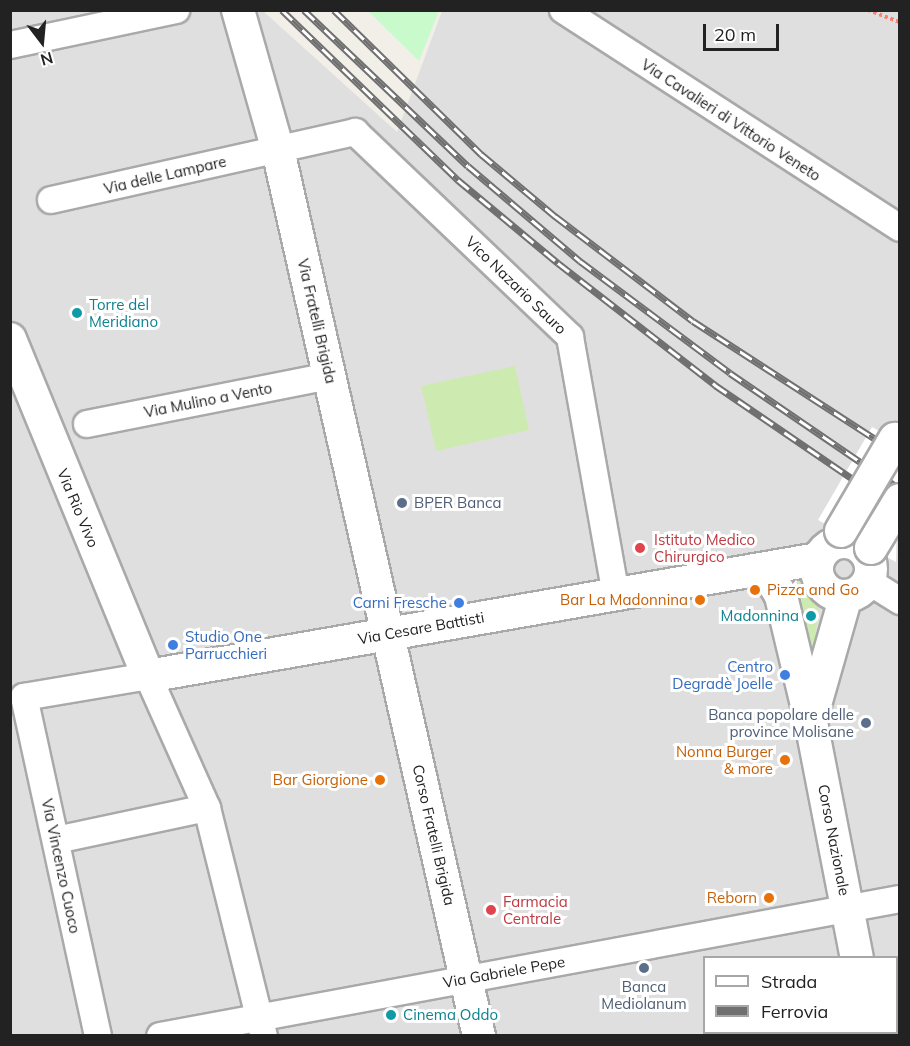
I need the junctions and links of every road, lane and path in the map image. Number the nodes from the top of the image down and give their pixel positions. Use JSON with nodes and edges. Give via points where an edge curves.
{"nodes":[{"id":1,"x":176,"y":10,"type":"edge"},
{"id":2,"x":238,"y":10,"type":"edge"},
{"id":3,"x":563,"y":10,"type":"edge"},
{"id":4,"x":868,"y":10,"type":"edge"},
{"id":5,"x":900,"y":22,"type":"edge"},
{"id":6,"x":10,"y":45,"type":"edge"},
{"id":7,"x":278,"y":150,"type":"junction"},
{"id":8,"x":51,"y":200,"type":"dead end"},
{"id":9,"x":900,"y":228,"type":"edge"},
{"id":10,"x":10,"y":339,"type":"edge"},
{"id":11,"x":329,"y":376,"type":"junction"},
{"id":12,"x":87,"y":424,"type":"dead end"},
{"id":13,"x":897,"y":434,"type":"edge"},
{"id":14,"x":900,"y":500,"type":"edge"},
{"id":15,"x":831,"y":545,"type":"junction"},
{"id":16,"x":765,"y":569,"type":"junction"},
{"id":17,"x":863,"y":570,"type":"junction"},
{"id":18,"x":616,"y":595,"type":"junction"},
{"id":19,"x":900,"y":601,"type":"edge"},
{"id":20,"x":388,"y":634,"type":"junction"},
{"id":21,"x":148,"y":676,"type":"junction"},
{"id":22,"x":24,"y":698,"type":"joint"},
{"id":23,"x":811,"y":722,"type":"junction"},
{"id":24,"x":207,"y":808,"type":"junction"},
{"id":25,"x":56,"y":840,"type":"junction"},
{"id":26,"x":900,"y":899,"type":"edge"},
{"id":27,"x":848,"y":909,"type":"junction"},
{"id":28,"x":857,"y":956,"type":"edge"},
{"id":29,"x":466,"y":979,"type":"junction"},
{"id":30,"x":262,"y":1026,"type":"edge"},
{"id":31,"x":98,"y":1035,"type":"edge"},
{"id":32,"x":160,"y":1035,"type":"edge"},
{"id":33,"x":479,"y":1035,"type":"edge"}],
"edges":[{"from":1,"to":6,"type":"street"},
{"from":2,"to":7,"type":"street","name":"Via Fratelli Brigida"},
{"from":3,"to":9,"type":"street","name":"Via Cavalieri di Vittorio Veneto"},
{"from":4,"to":5,"type":"path"},
{"from":7,"to":8,"type":"street","name":"Via delle Lampare"},
{"from":7,"to":11,"type":"street","name":"Via Fratelli Brigida"},
{"from":7,"to":18,"type":"street","name":"Vico Nazario Sauro","via":[[355,132],[570,337]]},
{"from":10,"to":21,"type":"street","name":"Via Rio Vivo"},
{"from":11,"to":12,"type":"street","name":"Via Mulino a Vento"},
{"from":11,"to":20,"type":"street","name":"Via Fratelli Brigida"},
{"from":13,"to":15,"type":"street","bridge":true},
{"from":14,"to":17,"type":"street","name":"Corso Nazionale","bridge":true},
{"from":15,"to":16,"type":"street","name":"Via Cesare Battisti"},
{"from":15,"to":17,"type":"street","via":[[856,545]]},
{"from":15,"to":17,"type":"street","via":[[819,582],[831,593]]},
{"from":16,"to":18,"type":"street","name":"Via Cesare Battisti"},
{"from":16,"to":23,"type":"street","name":"Corso Nazionale","via":[[781,596]]},
{"from":17,"to":19,"type":"street"},
{"from":17,"to":23,"type":"street","name":"Corso Nazionale"},
{"from":18,"to":20,"type":"street","name":"Via Cesare Battisti"},
{"from":20,"to":21,"type":"street","name":"Via Cesare Battisti"},
{"from":20,"to":29,"type":"street","name":"Corso Fratelli Brigida"},
{"from":21,"to":22,"type":"street","name":"Via Cesare Battisti"},
{"from":21,"to":24,"type":"street"},
{"from":22,"to":25,"type":"street","name":"Via Vincenzo Cuoco"},
{"from":23,"to":27,"type":"street","name":"Corso Nazionale"},
{"from":24,"to":25,"type":"street"},
{"from":24,"to":30,"type":"street"},
{"from":25,"to":31,"type":"street","name":"Via Vincenzo Cuoco"},
{"from":26,"to":27,"type":"street","name":"Via Gabriele Pepe"},
{"from":27,"to":28,"type":"street","name":"Corso Nazionale"},
{"from":27,"to":29,"type":"street","name":"Via Gabriele Pepe"},
{"from":29,"to":30,"type":"street","name":"Via Gabriele Pepe"},
{"from":29,"to":33,"type":"street","name":"Corso Fratelli Brigida"},
{"from":30,"to":32,"type":"street","name":"Via Gabriele Pepe"}]}
